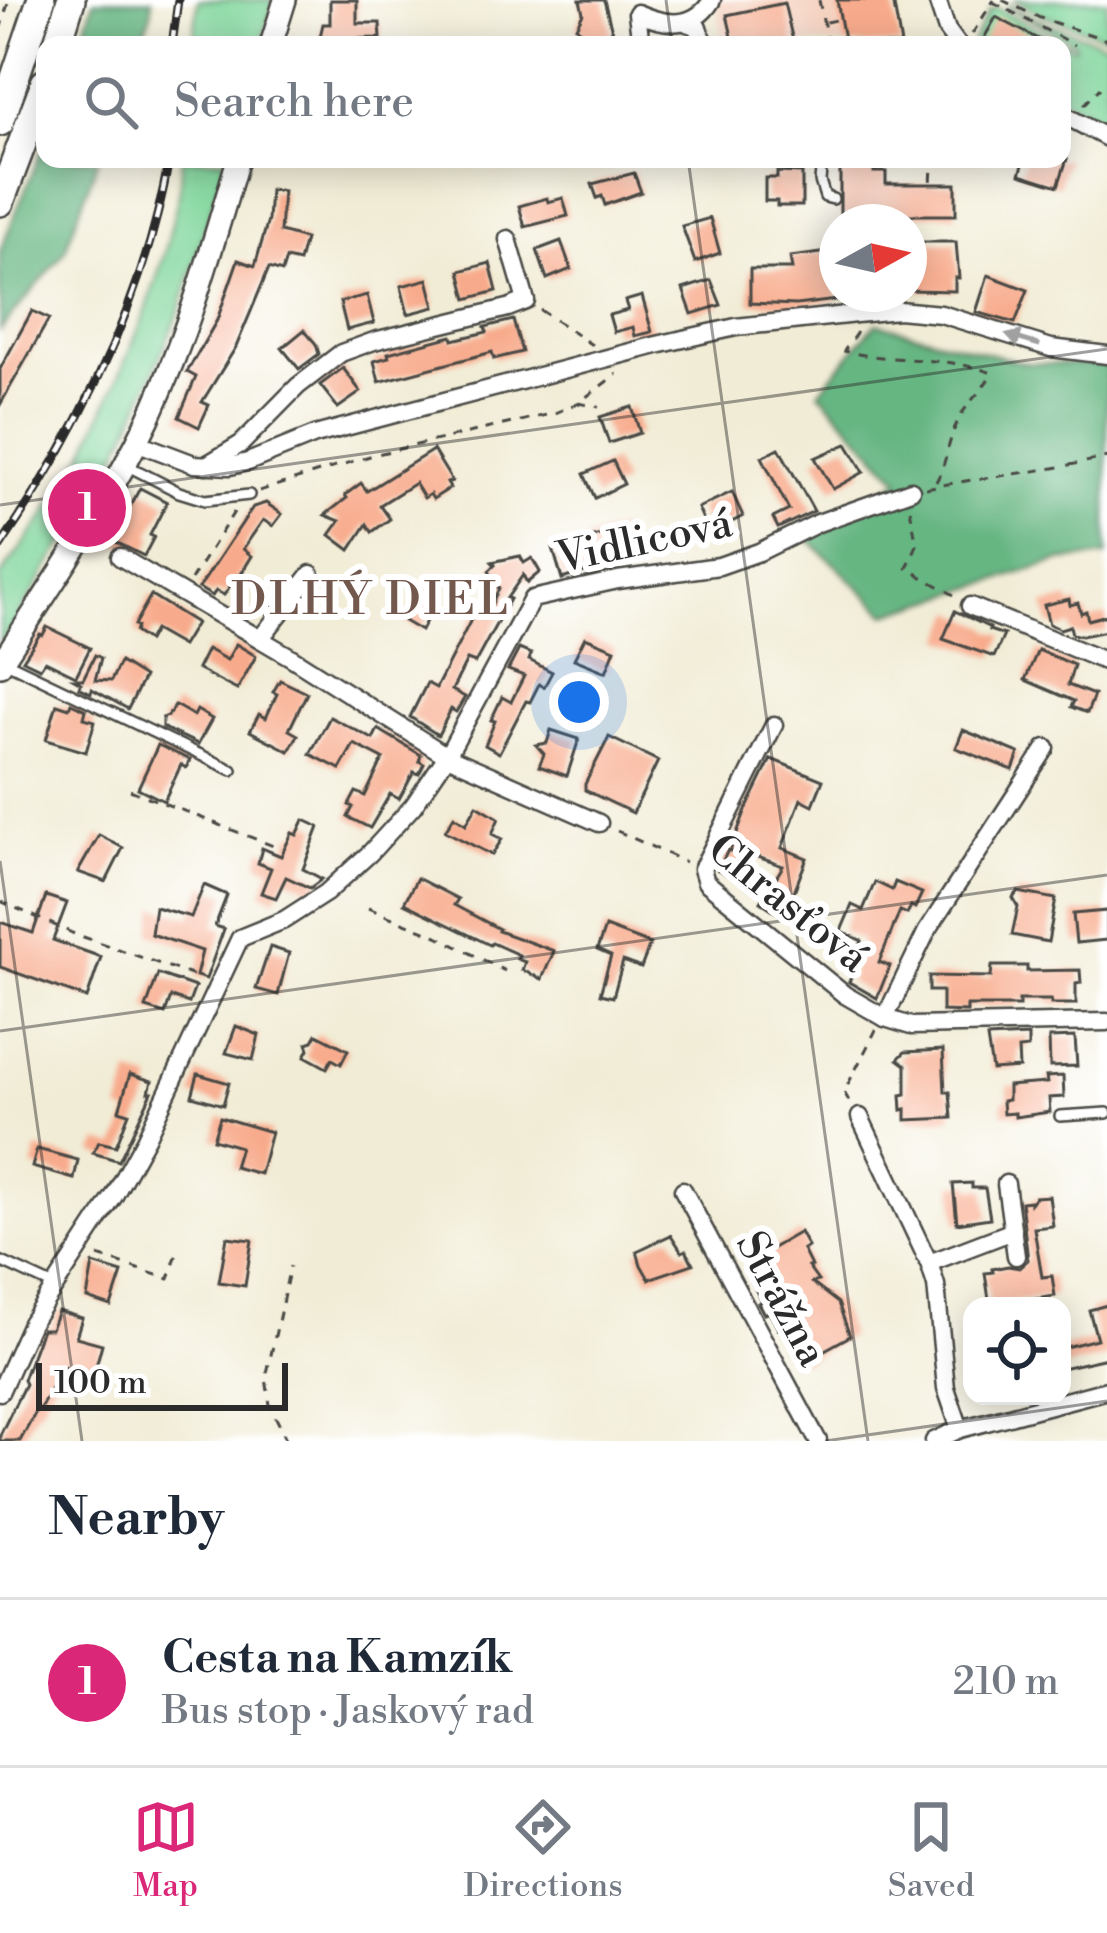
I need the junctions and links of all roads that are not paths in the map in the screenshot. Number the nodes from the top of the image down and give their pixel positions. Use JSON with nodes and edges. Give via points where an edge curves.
{"nodes":[{"id":1,"x":41,"y":0,"type":"edge"},
{"id":2,"x":71,"y":0,"type":"edge"},
{"id":3,"x":285,"y":0,"type":"edge"},
{"id":4,"x":712,"y":0,"type":"edge"},
{"id":5,"x":937,"y":0,"type":"edge"},
{"id":6,"x":635,"y":7,"type":"edge"},
{"id":7,"x":687,"y":23,"type":"junction"},
{"id":8,"x":60,"y":36,"type":"edge"},
{"id":9,"x":275,"y":36,"type":"edge"},
{"id":10,"x":702,"y":36,"type":"edge"},
{"id":11,"x":954,"y":36,"type":"edge"},
{"id":12,"x":36,"y":106,"type":"edge"},
{"id":13,"x":1071,"y":113,"type":"edge"},
{"id":14,"x":0,"y":122,"type":"edge"},
{"id":15,"x":1107,"y":138,"type":"edge"},
{"id":16,"x":235,"y":168,"type":"edge"},
{"id":17,"x":821,"y":168,"type":"edge"},
{"id":18,"x":833,"y":199,"type":"dead end"},
{"id":19,"x":0,"y":202,"type":"edge"},
{"id":20,"x":508,"y":239,"type":"dead end"},
{"id":21,"x":1107,"y":355,"type":"edge"},
{"id":22,"x":136,"y":442,"type":"junction"},
{"id":23,"x":205,"y":466,"type":"junction"},
{"id":24,"x":911,"y":490,"type":"road end"},
{"id":25,"x":249,"y":496,"type":"road end"},
{"id":26,"x":120,"y":557,"type":"dead end"},
{"id":27,"x":311,"y":574,"type":"dead end"},
{"id":28,"x":970,"y":606,"type":"road end"},
{"id":29,"x":260,"y":639,"type":"junction"},
{"id":30,"x":1107,"y":662,"type":"edge"},
{"id":31,"x":1,"y":663,"type":"edge"},
{"id":32,"x":774,"y":725,"type":"dead end"},
{"id":33,"x":1046,"y":748,"type":"dead end"},
{"id":34,"x":447,"y":756,"type":"junction"},
{"id":35,"x":232,"y":770,"type":"dead end"},
{"id":36,"x":599,"y":823,"type":"road end"},
{"id":37,"x":885,"y":1018,"type":"junction"},
{"id":38,"x":1107,"y":1022,"type":"edge"},
{"id":39,"x":1107,"y":1113,"type":"edge"},
{"id":40,"x":1060,"y":1116,"type":"dead end"},
{"id":41,"x":860,"y":1117,"type":"dead end"},
{"id":42,"x":1006,"y":1184,"type":"dead end"},
{"id":43,"x":683,"y":1190,"type":"dead end"},
{"id":44,"x":1013,"y":1231,"type":"junction"},
{"id":45,"x":1016,"y":1256,"type":"dead end"},
{"id":46,"x":0,"y":1261,"type":"edge"},
{"id":47,"x":928,"y":1263,"type":"junction"},
{"id":48,"x":54,"y":1286,"type":"junction"},
{"id":49,"x":1107,"y":1390,"type":"edge"},
{"id":50,"x":0,"y":1392,"type":"edge"},
{"id":51,"x":960,"y":1429,"type":"junction"},
{"id":52,"x":818,"y":1441,"type":"edge"},
{"id":53,"x":934,"y":1441,"type":"edge"}],
"edges":[{"from":1,"to":14,"type":"main road"},
{"from":2,"to":8,"type":"main road"},
{"from":3,"to":9,"type":"street"},
{"from":4,"to":7,"type":"street"},
{"from":5,"to":11,"type":"street"},
{"from":6,"to":7,"type":"street","via":[[658,22]]},
{"from":7,"to":10,"type":"street"},
{"from":12,"to":19,"type":"main road"},
{"from":13,"to":15,"type":"street"},
{"from":16,"to":22,"type":"street","via":[[192,313]]},
{"from":17,"to":18,"type":"lane","via":[[825,197]]},
{"from":20,"to":23,"type":"street","via":[[526,301],[340,353],[241,444]]},
{"from":21,"to":23,"type":"street","one_way":true,"via":[[898,310],[736,327],[315,435],[248,462]]},
{"from":22,"to":23,"type":"street"},
{"from":22,"to":25,"type":"lane","via":[[132,468],[178,492],[205,500]]},
{"from":22,"to":31,"type":"street"},
{"from":24,"to":34,"type":"street","name":"Vidlicová","via":[[718,566],[532,599]]},
{"from":26,"to":29,"type":"street"},
{"from":27,"to":29,"type":"street"},
{"from":28,"to":30,"type":"street"},
{"from":29,"to":34,"type":"street"},
{"from":31,"to":35,"type":"lane"},
{"from":32,"to":37,"type":"street","name":"Chrasťová","via":[[702,869],[706,882]]},
{"from":33,"to":37,"type":"street","via":[[927,931]]},
{"from":34,"to":36,"type":"street"},
{"from":34,"to":48,"type":"street","name":"Vidlicová","via":[[375,854],[284,920],[240,938],[146,1138]]},
{"from":37,"to":38,"type":"street","name":"Chrasťová","via":[[911,1026]]},
{"from":39,"to":40,"type":"lane"},
{"from":41,"to":47,"type":"street"},
{"from":42,"to":44,"type":"street"},
{"from":43,"to":52,"type":"street","name":"Strážna"},
{"from":44,"to":45,"type":"street"},
{"from":44,"to":47,"type":"street"},
{"from":46,"to":48,"type":"lane"},
{"from":47,"to":51,"type":"street"},
{"from":48,"to":50,"type":"street","name":"Vidlicová"},
{"from":49,"to":51,"type":"street"},
{"from":51,"to":53,"type":"street"}]}
